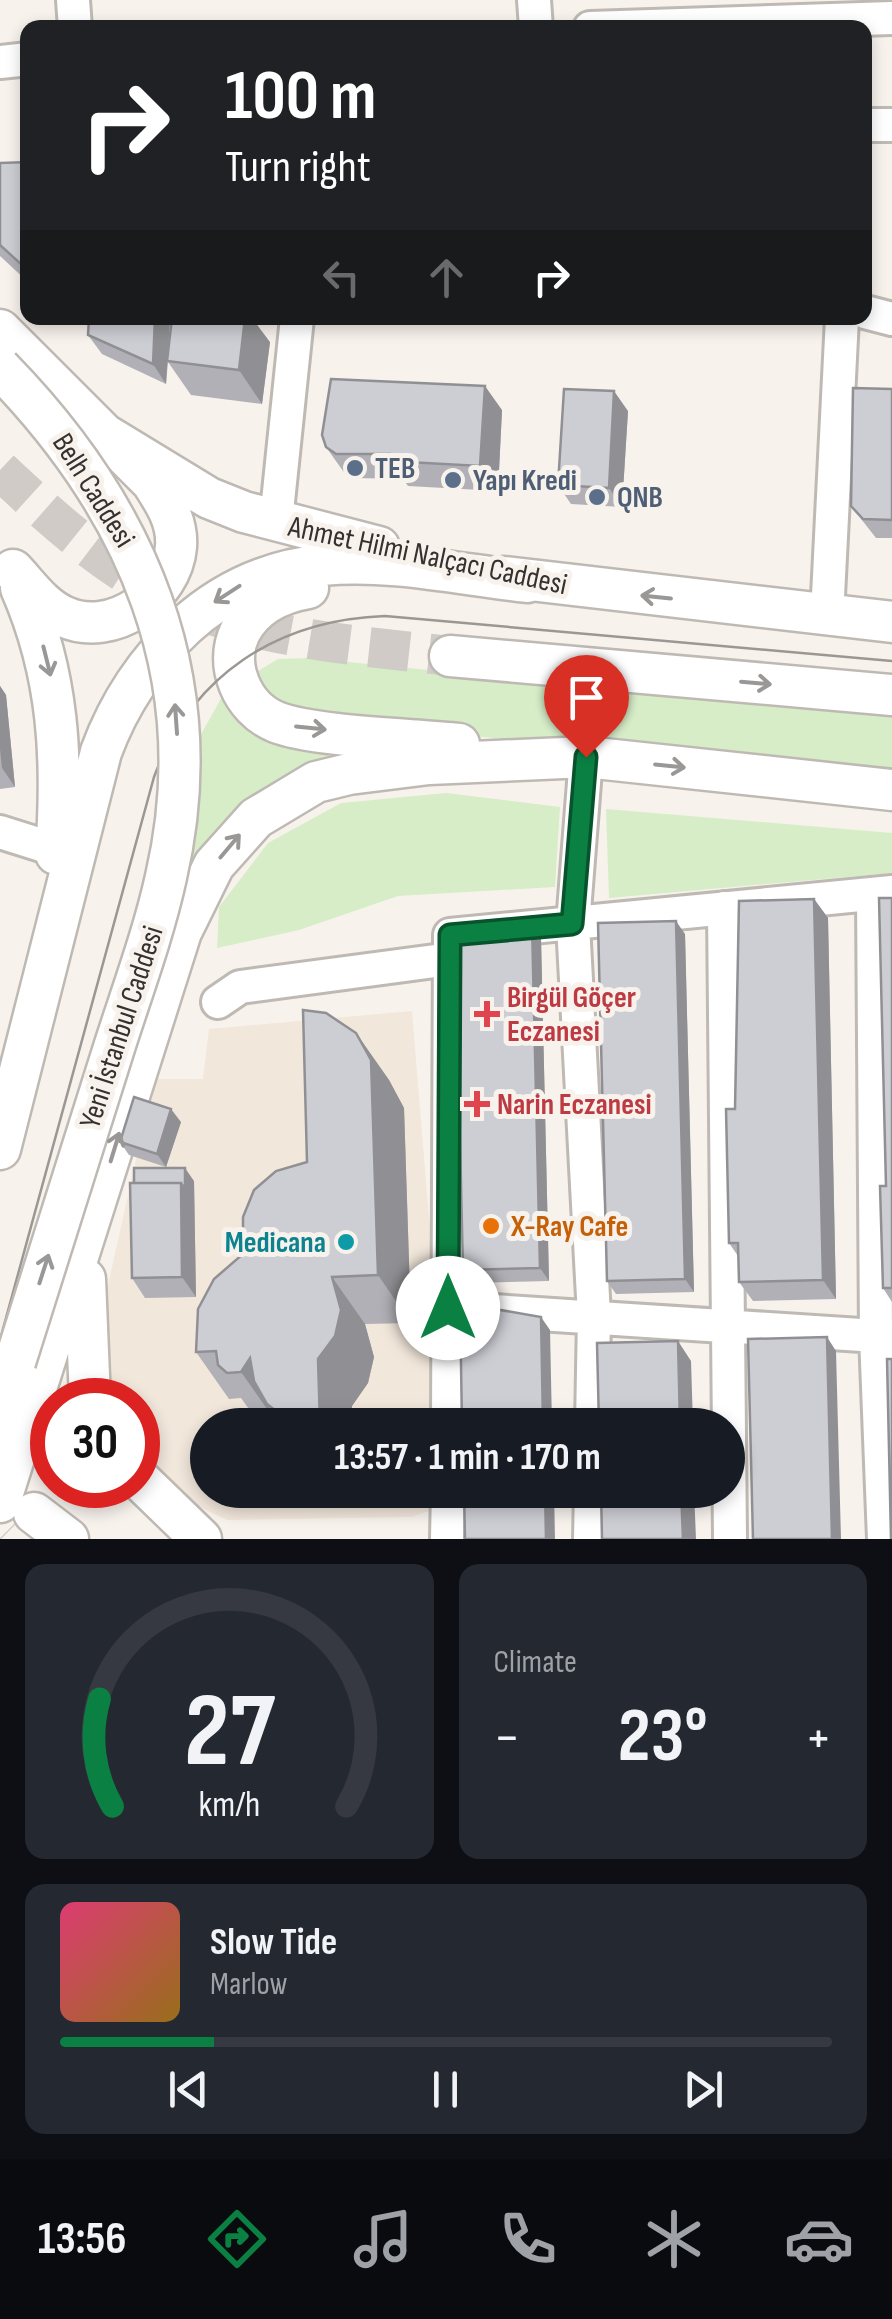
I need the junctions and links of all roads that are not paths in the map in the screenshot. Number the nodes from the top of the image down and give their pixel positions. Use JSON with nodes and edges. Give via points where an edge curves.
{"nodes":[{"id":1,"x":892,"y":18,"type":"edge"},
{"id":2,"x":832,"y":20,"type":"edge"},
{"id":3,"x":296,"y":325,"type":"edge"},
{"id":4,"x":842,"y":325,"type":"edge"},
{"id":5,"x":0,"y":330,"type":"edge"},
{"id":6,"x":0,"y":368,"type":"edge"},
{"id":7,"x":104,"y":434,"type":"junction"},
{"id":8,"x":276,"y":521,"type":"junction"},
{"id":9,"x":7,"y":560,"type":"edge"},
{"id":10,"x":527,"y":582,"type":"junction"},
{"id":11,"x":828,"y":616,"type":"junction"},
{"id":12,"x":892,"y":622,"type":"edge"},
{"id":13,"x":161,"y":629,"type":"joint"},
{"id":14,"x":450,"y":656,"type":"tunnel mouth"},
{"id":15,"x":892,"y":695,"type":"edge"},
{"id":16,"x":586,"y":757,"type":"junction"},
{"id":17,"x":892,"y":790,"type":"edge"},
{"id":18,"x":0,"y":832,"type":"edge"},
{"id":19,"x":57,"y":850,"type":"junction"},
{"id":20,"x":882,"y":893,"type":"edge"},
{"id":21,"x":724,"y":908,"type":"junction"},
{"id":22,"x":572,"y":924,"type":"junction"},
{"id":23,"x":450,"y":947,"type":"junction"},
{"id":24,"x":48,"y":948,"type":"junction"},
{"id":25,"x":218,"y":1002,"type":"dead end"},
{"id":26,"x":4,"y":1114,"type":"edge"},
{"id":27,"x":0,"y":1148,"type":"edge"},
{"id":28,"x":86,"y":1240,"type":"junction"},
{"id":29,"x":448,"y":1308,"type":"junction"},
{"id":30,"x":594,"y":1316,"type":"junction"},
{"id":31,"x":728,"y":1325,"type":"junction"},
{"id":32,"x":884,"y":1336,"type":"edge"},
{"id":33,"x":89,"y":1378,"type":"edge"},
{"id":34,"x":448,"y":1408,"type":"edge"},
{"id":35,"x":592,"y":1408,"type":"edge"},
{"id":36,"x":0,"y":1416,"type":"edge"},
{"id":37,"x":160,"y":1499,"type":"edge"},
{"id":38,"x":17,"y":1508,"type":"edge"},
{"id":39,"x":448,"y":1508,"type":"edge"},
{"id":40,"x":591,"y":1508,"type":"edge"},
{"id":41,"x":68,"y":1539,"type":"edge"},
{"id":42,"x":201,"y":1539,"type":"edge"},
{"id":43,"x":448,"y":1539,"type":"edge"},
{"id":44,"x":590,"y":1539,"type":"edge"},
{"id":45,"x":730,"y":1539,"type":"edge"},
{"id":46,"x":884,"y":1539,"type":"edge"}],
"edges":[{"from":1,"to":2,"type":"street"},
{"from":3,"to":8,"type":"street"},
{"from":4,"to":11,"type":"street"},
{"from":5,"to":7,"type":"main road","name":"Belh Caddesi"},
{"from":6,"to":13,"type":"main road","name":"Belh Caddesi","bridge":true,"via":[[57,428],[105,496]]},
{"from":7,"to":8,"type":"main road","name":"Ahmet Hilmi Nalçacı Caddesi","via":[[179,484]]},
{"from":7,"to":9,"type":"main road","via":[[168,506],[176,552],[163,580],[130,613],[88,622],[50,609]]},
{"from":8,"to":10,"type":"main road","name":"Ahmet Hilmi Nalçacı Caddesi"},
{"from":9,"to":19,"type":"main road","one_way":true,"via":[[36,622],[54,690],[61,758]]},
{"from":11,"to":10,"type":"main road","name":"Ahmet Hilmi Nalçacı Caddesi","one_way":true},
{"from":10,"to":16,"type":"main road","one_way":true,"via":[[342,584],[285,593],[259,608],[241,630],[237,677],[252,705],[280,724]]},
{"from":10,"to":24,"type":"main road","one_way":true,"via":[[340,562],[276,571],[219,598],[158,653],[111,725]]},
{"from":11,"to":12,"type":"main road","name":"Ahmet Hilmi Nalçacı Caddesi"},
{"from":36,"to":13,"type":"main road","name":"Yeni İstanbul Caddesi","one_way":true,"bridge":true,"via":[[166,876],[179,762]]},
{"from":14,"to":15,"type":"main road","one_way":true},
{"from":16,"to":17,"type":"main road","one_way":true},
{"from":16,"to":22,"type":"street"},
{"from":28,"to":16,"type":"main road","one_way":true,"via":[[181,932],[196,895],[234,838],[283,798],[332,778],[429,764]]},
{"from":18,"to":19,"type":"street"},
{"from":19,"to":24,"type":"main road"},
{"from":20,"to":21,"type":"street"},
{"from":20,"to":32,"type":"street"},
{"from":21,"to":22,"type":"street"},
{"from":21,"to":31,"type":"street"},
{"from":22,"to":23,"type":"street"},
{"from":22,"to":30,"type":"street"},
{"from":23,"to":25,"type":"street","via":[[240,986]]},
{"from":23,"to":29,"type":"street"},
{"from":24,"to":26,"type":"main road"},
{"from":26,"to":27,"type":"main road"},
{"from":28,"to":33,"type":"main road"},
{"from":28,"to":38,"type":"main road"},
{"from":29,"to":30,"type":"street"},
{"from":29,"to":34,"type":"street"},
{"from":30,"to":31,"type":"street"},
{"from":30,"to":35,"type":"street"},
{"from":31,"to":32,"type":"street"},
{"from":31,"to":45,"type":"street"},
{"from":32,"to":46,"type":"street"},
{"from":37,"to":42,"type":"main road"},
{"from":38,"to":41,"type":"main road"},
{"from":39,"to":43,"type":"street"},
{"from":40,"to":44,"type":"street"}]}
